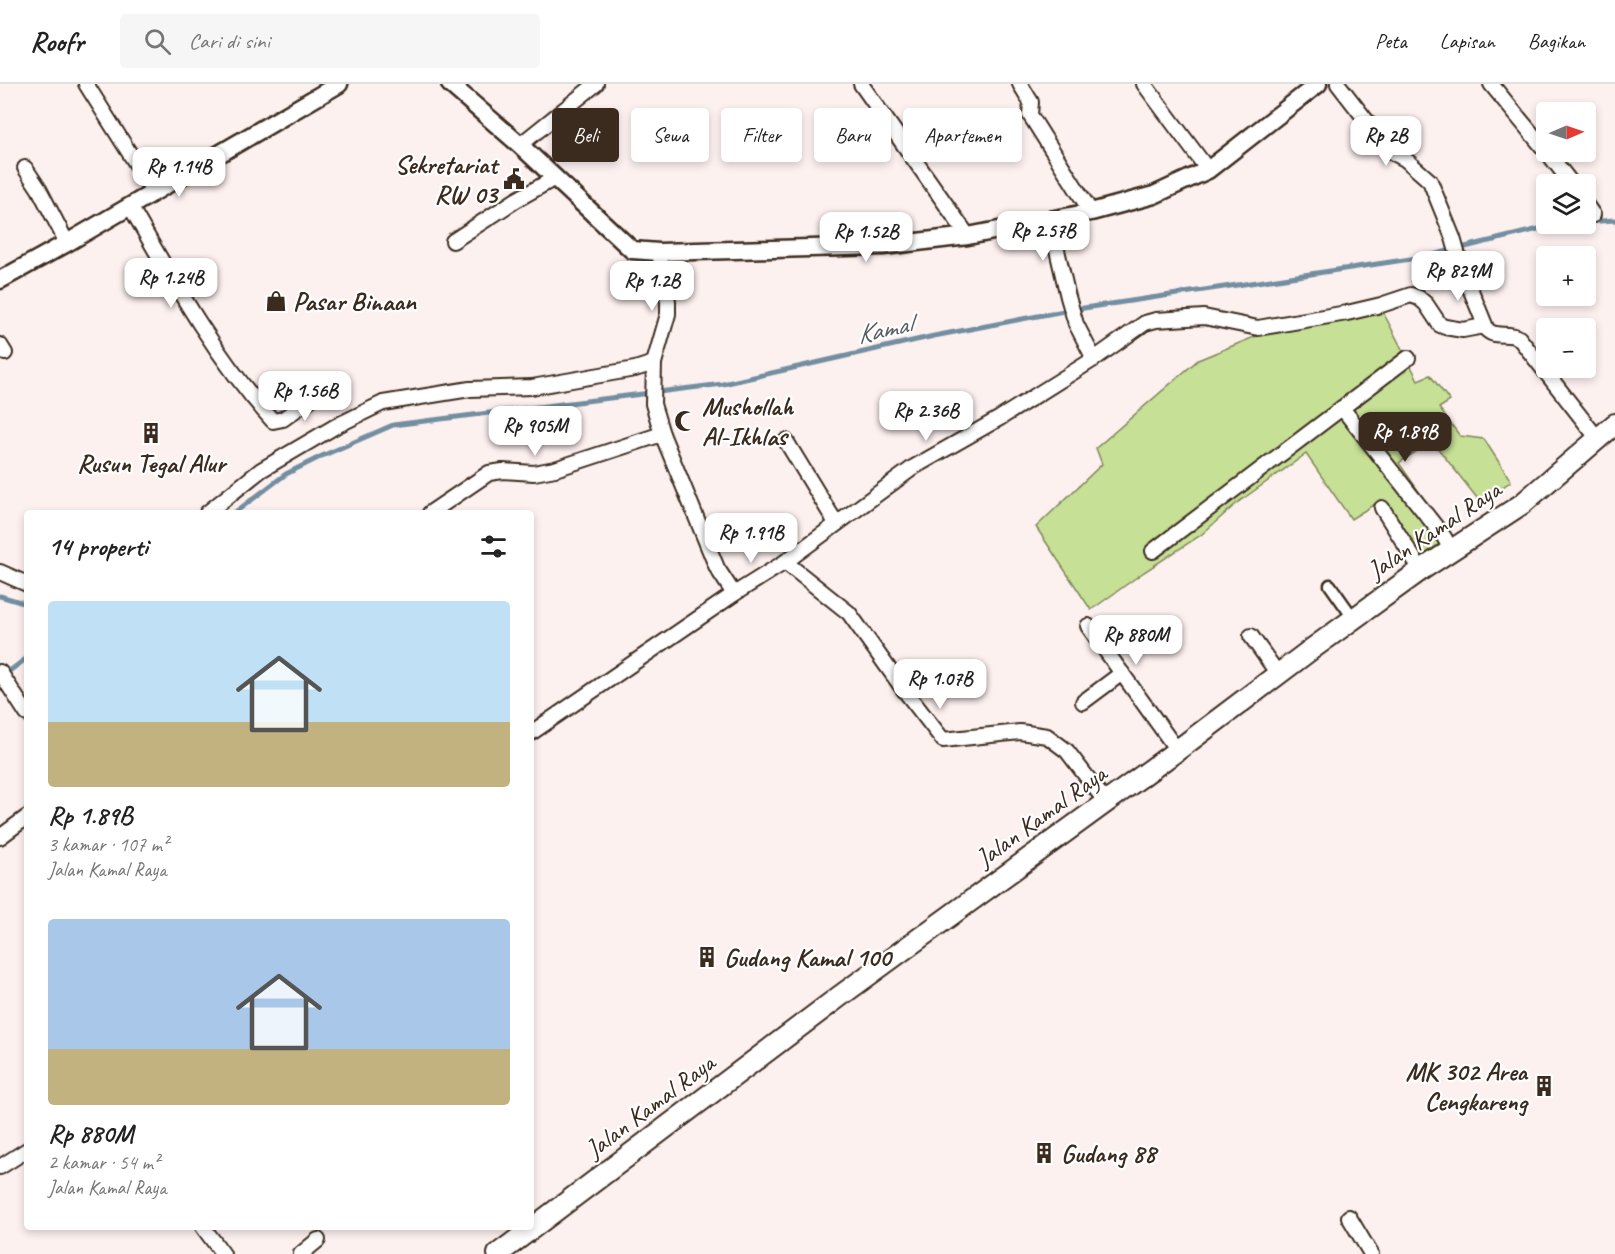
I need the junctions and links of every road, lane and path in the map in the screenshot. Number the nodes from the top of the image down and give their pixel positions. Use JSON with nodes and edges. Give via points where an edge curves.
{"nodes":[{"id":1,"x":86,"y":84,"type":"edge"},
{"id":2,"x":339,"y":84,"type":"edge"},
{"id":3,"x":450,"y":84,"type":"edge"},
{"id":4,"x":596,"y":84,"type":"edge"},
{"id":5,"x":861,"y":84,"type":"edge"},
{"id":6,"x":1020,"y":84,"type":"edge"},
{"id":7,"x":1144,"y":84,"type":"edge"},
{"id":8,"x":1338,"y":84,"type":"edge"},
{"id":9,"x":1491,"y":84,"type":"edge"},
{"id":10,"x":1316,"y":85,"type":"edge"},
{"id":11,"x":1536,"y":138,"type":"edge"},
{"id":12,"x":520,"y":145,"type":"junction"},
{"id":13,"x":1555,"y":162,"type":"edge"},
{"id":14,"x":25,"y":168,"type":"dead end"},
{"id":15,"x":1208,"y":170,"type":"junction"},
{"id":16,"x":1564,"y":174,"type":"edge"},
{"id":17,"x":555,"y":178,"type":"junction"},
{"id":18,"x":154,"y":192,"type":"junction"},
{"id":19,"x":130,"y":206,"type":"junction"},
{"id":20,"x":1091,"y":212,"type":"junction"},
{"id":21,"x":1050,"y":220,"type":"junction"},
{"id":22,"x":968,"y":236,"type":"junction"},
{"id":23,"x":453,"y":241,"type":"dead end"},
{"id":24,"x":67,"y":243,"type":"junction"},
{"id":25,"x":659,"y":252,"type":"junction"},
{"id":26,"x":0,"y":280,"type":"edge"},
{"id":27,"x":1484,"y":326,"type":"junction"},
{"id":28,"x":1408,"y":358,"type":"dead end"},
{"id":29,"x":1094,"y":360,"type":"junction"},
{"id":30,"x":653,"y":367,"type":"junction"},
{"id":31,"x":337,"y":380,"type":"dead end"},
{"id":32,"x":1342,"y":408,"type":"junction"},
{"id":33,"x":1615,"y":424,"type":"edge"},
{"id":34,"x":662,"y":434,"type":"junction"},
{"id":35,"x":1598,"y":439,"type":"junction"},
{"id":36,"x":786,"y":441,"type":"dead end"},
{"id":37,"x":1382,"y":508,"type":"dead end"},
{"id":38,"x":211,"y":510,"type":"edge"},
{"id":39,"x":434,"y":510,"type":"edge"},
{"id":40,"x":836,"y":523,"type":"junction"},
{"id":41,"x":1451,"y":550,"type":"junction"},
{"id":42,"x":1153,"y":551,"type":"dead end"},
{"id":43,"x":785,"y":562,"type":"junction"},
{"id":44,"x":1421,"y":570,"type":"junction"},
{"id":45,"x":0,"y":572,"type":"edge"},
{"id":46,"x":24,"y":583,"type":"edge"},
{"id":47,"x":1330,"y":585,"type":"dead end"},
{"id":48,"x":734,"y":594,"type":"junction"},
{"id":49,"x":1353,"y":619,"type":"junction"},
{"id":50,"x":1088,"y":626,"type":"dead end"},
{"id":51,"x":1251,"y":636,"type":"dead end"},
{"id":52,"x":0,"y":672,"type":"edge"},
{"id":53,"x":1122,"y":673,"type":"junction"},
{"id":54,"x":1278,"y":674,"type":"junction"},
{"id":55,"x":1083,"y":702,"type":"dead end"},
{"id":56,"x":24,"y":709,"type":"edge"},
{"id":57,"x":534,"y":731,"type":"edge"},
{"id":58,"x":1177,"y":750,"type":"junction"},
{"id":59,"x":1106,"y":802,"type":"junction"},
{"id":60,"x":24,"y":819,"type":"edge"},
{"id":61,"x":0,"y":837,"type":"edge"},
{"id":62,"x":24,"y":1152,"type":"edge"},
{"id":63,"x":0,"y":1167,"type":"edge"},
{"id":64,"x":1349,"y":1217,"type":"dead end"},
{"id":65,"x":534,"y":1227,"type":"edge"},
{"id":66,"x":205,"y":1230,"type":"edge"},
{"id":67,"x":530,"y":1230,"type":"edge"},
{"id":68,"x":318,"y":1240,"type":"dead end"},
{"id":69,"x":223,"y":1254,"type":"edge"},
{"id":70,"x":301,"y":1254,"type":"edge"},
{"id":71,"x":498,"y":1254,"type":"edge"},
{"id":72,"x":1371,"y":1254,"type":"edge"}],
"edges":[{"from":1,"to":18,"type":"street"},
{"from":2,"to":18,"type":"street"},
{"from":3,"to":12,"type":"street"},
{"from":4,"to":12,"type":"street"},
{"from":5,"to":22,"type":"street"},
{"from":6,"to":20,"type":"street","via":[[1031,102],[1030,115]]},
{"from":7,"to":15,"type":"street"},
{"from":8,"to":27,"type":"street","via":[[1390,151],[1430,181]]},
{"from":9,"to":11,"type":"street"},
{"from":10,"to":15,"type":"street"},
{"from":12,"to":17,"type":"street"},
{"from":13,"to":16,"type":"street"},
{"from":14,"to":24,"type":"street"},
{"from":15,"to":20,"type":"street","via":[[1154,195]]},
{"from":17,"to":23,"type":"street"},
{"from":17,"to":25,"type":"street","via":[[633,250]]},
{"from":18,"to":19,"type":"street"},
{"from":19,"to":24,"type":"street"},
{"from":19,"to":31,"type":"street","via":[[185,302],[272,420],[283,419]]},
{"from":20,"to":21,"type":"street"},
{"from":21,"to":22,"type":"street"},
{"from":21,"to":29,"type":"street","via":[[1068,297]]},
{"from":22,"to":25,"type":"street","via":[[883,246]]},
{"from":24,"to":26,"type":"street"},
{"from":25,"to":30,"type":"street","via":[[668,307]]},
{"from":27,"to":29,"type":"street","via":[[1463,330],[1440,325],[1426,304],[1411,295],[1347,314],[1258,328],[1212,317],[1156,320],[1145,323]]},
{"from":27,"to":35,"type":"street","via":[[1495,335],[1520,338]]},
{"from":28,"to":32,"type":"street"},
{"from":29,"to":40,"type":"street","via":[[914,467]]},
{"from":30,"to":34,"type":"street","via":[[653,404]]},
{"from":30,"to":38,"type":"street","via":[[532,387],[470,389],[383,403],[261,470]]},
{"from":32,"to":41,"type":"street"},
{"from":32,"to":42,"type":"street"},
{"from":33,"to":35,"type":"main road","name":"Jalan Kamal Raya"},
{"from":34,"to":39,"type":"street","via":[[555,469],[489,473]]},
{"from":34,"to":48,"type":"street","via":[[717,568]]},
{"from":35,"to":41,"type":"main road","name":"Jalan Kamal Raya","via":[[1522,504]]},
{"from":36,"to":40,"type":"street"},
{"from":37,"to":44,"type":"street"},
{"from":40,"to":43,"type":"street"},
{"from":41,"to":44,"type":"main road","name":"Jalan Kamal Raya"},
{"from":43,"to":48,"type":"street"},
{"from":43,"to":59,"type":"street","via":[[849,613],[943,740],[1020,732],[1047,736],[1067,751]]},
{"from":44,"to":49,"type":"main road","name":"Jalan Kamal Raya"},
{"from":45,"to":46,"type":"street"},
{"from":47,"to":49,"type":"street"},
{"from":48,"to":57,"type":"street"},
{"from":49,"to":54,"type":"main road","name":"Jalan Kamal Raya"},
{"from":50,"to":53,"type":"street"},
{"from":51,"to":54,"type":"street"},
{"from":52,"to":56,"type":"street"},
{"from":53,"to":55,"type":"street"},
{"from":53,"to":58,"type":"street"},
{"from":54,"to":58,"type":"main road","name":"Jalan Kamal Raya"},
{"from":58,"to":59,"type":"main road","name":"Jalan Kamal Raya"},
{"from":59,"to":65,"type":"main road","name":"Jalan Kamal Raya"},
{"from":60,"to":61,"type":"street"},
{"from":62,"to":63,"type":"street"},
{"from":64,"to":72,"type":"street"},
{"from":66,"to":69,"type":"street"},
{"from":67,"to":71,"type":"main road","name":"Jalan Kamal Raya"},
{"from":68,"to":70,"type":"street"}]}
